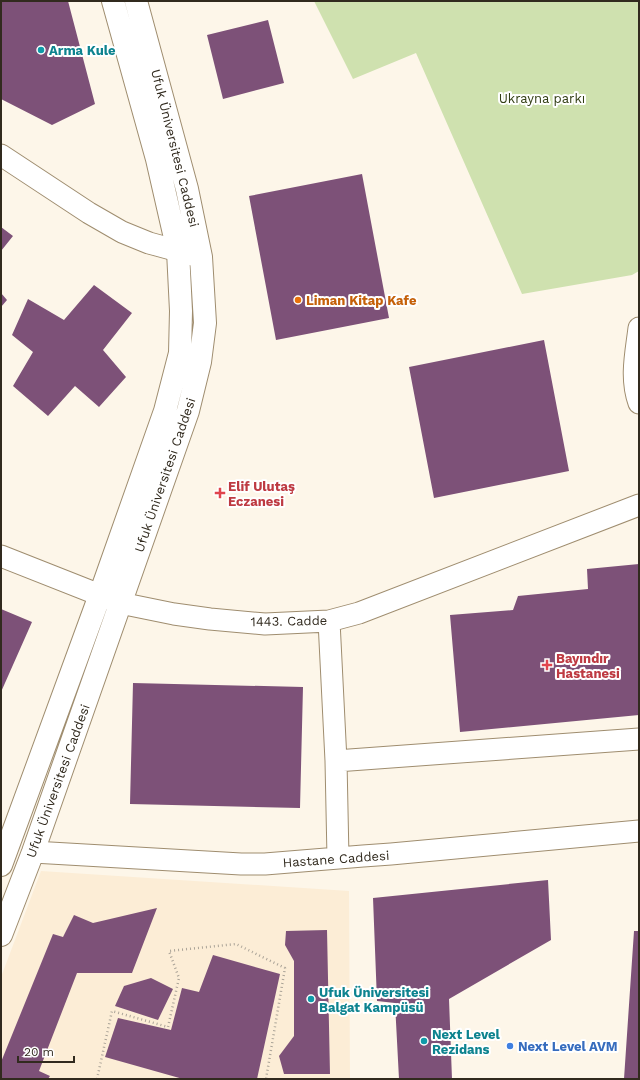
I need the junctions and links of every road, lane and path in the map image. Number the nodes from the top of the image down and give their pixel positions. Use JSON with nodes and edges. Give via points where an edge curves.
{"nodes":[{"id":1,"x":113,"y":1,"type":"edge"},
{"id":2,"x":136,"y":1,"type":"edge"},
{"id":3,"x":1,"y":155,"type":"edge"},
{"id":4,"x":178,"y":251,"type":"junction"},
{"id":5,"x":201,"y":257,"type":"junction"},
{"id":6,"x":639,"y":328,"type":"edge"},
{"id":7,"x":639,"y":402,"type":"edge"},
{"id":8,"x":639,"y":505,"type":"edge"},
{"id":9,"x":1,"y":556,"type":"edge"},
{"id":10,"x":100,"y":595,"type":"junction"},
{"id":11,"x":120,"y":603,"type":"junction"},
{"id":12,"x":329,"y":621,"type":"junction"},
{"id":13,"x":639,"y":739,"type":"edge"},
{"id":14,"x":336,"y":761,"type":"junction"},
{"id":15,"x":639,"y":831,"type":"edge"},
{"id":16,"x":33,"y":852,"type":"junction"},
{"id":17,"x":3,"y":855,"type":"edge"},
{"id":18,"x":338,"y":858,"type":"junction"},
{"id":19,"x":1,"y":935,"type":"edge"},
{"id":20,"x":97,"y":1079,"type":"edge"},
{"id":21,"x":266,"y":1079,"type":"edge"}],
"edges":[{"from":1,"to":4,"type":"main road","name":"Ufuk Üniversitesi Caddesi","via":[[157,159]]},
{"from":2,"to":5,"type":"main road","name":"Ufuk Üniversitesi Caddesi","via":[[187,189]]},
{"from":3,"to":4,"type":"street","via":[[122,232]]},
{"from":4,"to":5,"type":"street"},
{"from":4,"to":10,"type":"main road","name":"Ufuk Üniversitesi Caddesi","via":[[180,353],[164,412]]},
{"from":5,"to":11,"type":"main road","name":"Ufuk Üniversitesi Caddesi","via":[[205,323],[200,362],[188,411]]},
{"from":6,"to":7,"type":"street","via":[[633,370]]},
{"from":8,"to":12,"type":"street","name":"1443. Cadde","via":[[359,613]]},
{"from":9,"to":10,"type":"street","name":"1443. Cadde"},
{"from":10,"to":11,"type":"street","name":"1443. Cadde"},
{"from":10,"to":17,"type":"main road","name":"Ufuk Üniversitesi Caddesi"},
{"from":11,"to":12,"type":"street","name":"1443. Cadde","via":[[210,619],[266,624]]},
{"from":11,"to":16,"type":"main road","name":"Ufuk Üniversitesi Caddesi"},
{"from":12,"to":14,"type":"street"},
{"from":13,"to":14,"type":"street"},
{"from":14,"to":18,"type":"street"},
{"from":15,"to":18,"type":"street","name":"Hastane Caddesi"},
{"from":16,"to":17,"type":"main road"},
{"from":16,"to":18,"type":"street","name":"Hastane Caddesi","via":[[247,864]]},
{"from":16,"to":19,"type":"main road","name":"Ufuk Üniversitesi Caddesi"},
{"from":20,"to":21,"type":"path","via":[[112,1011],[168,1027],[179,978],[169,951],[236,944],[285,968]]}]}
